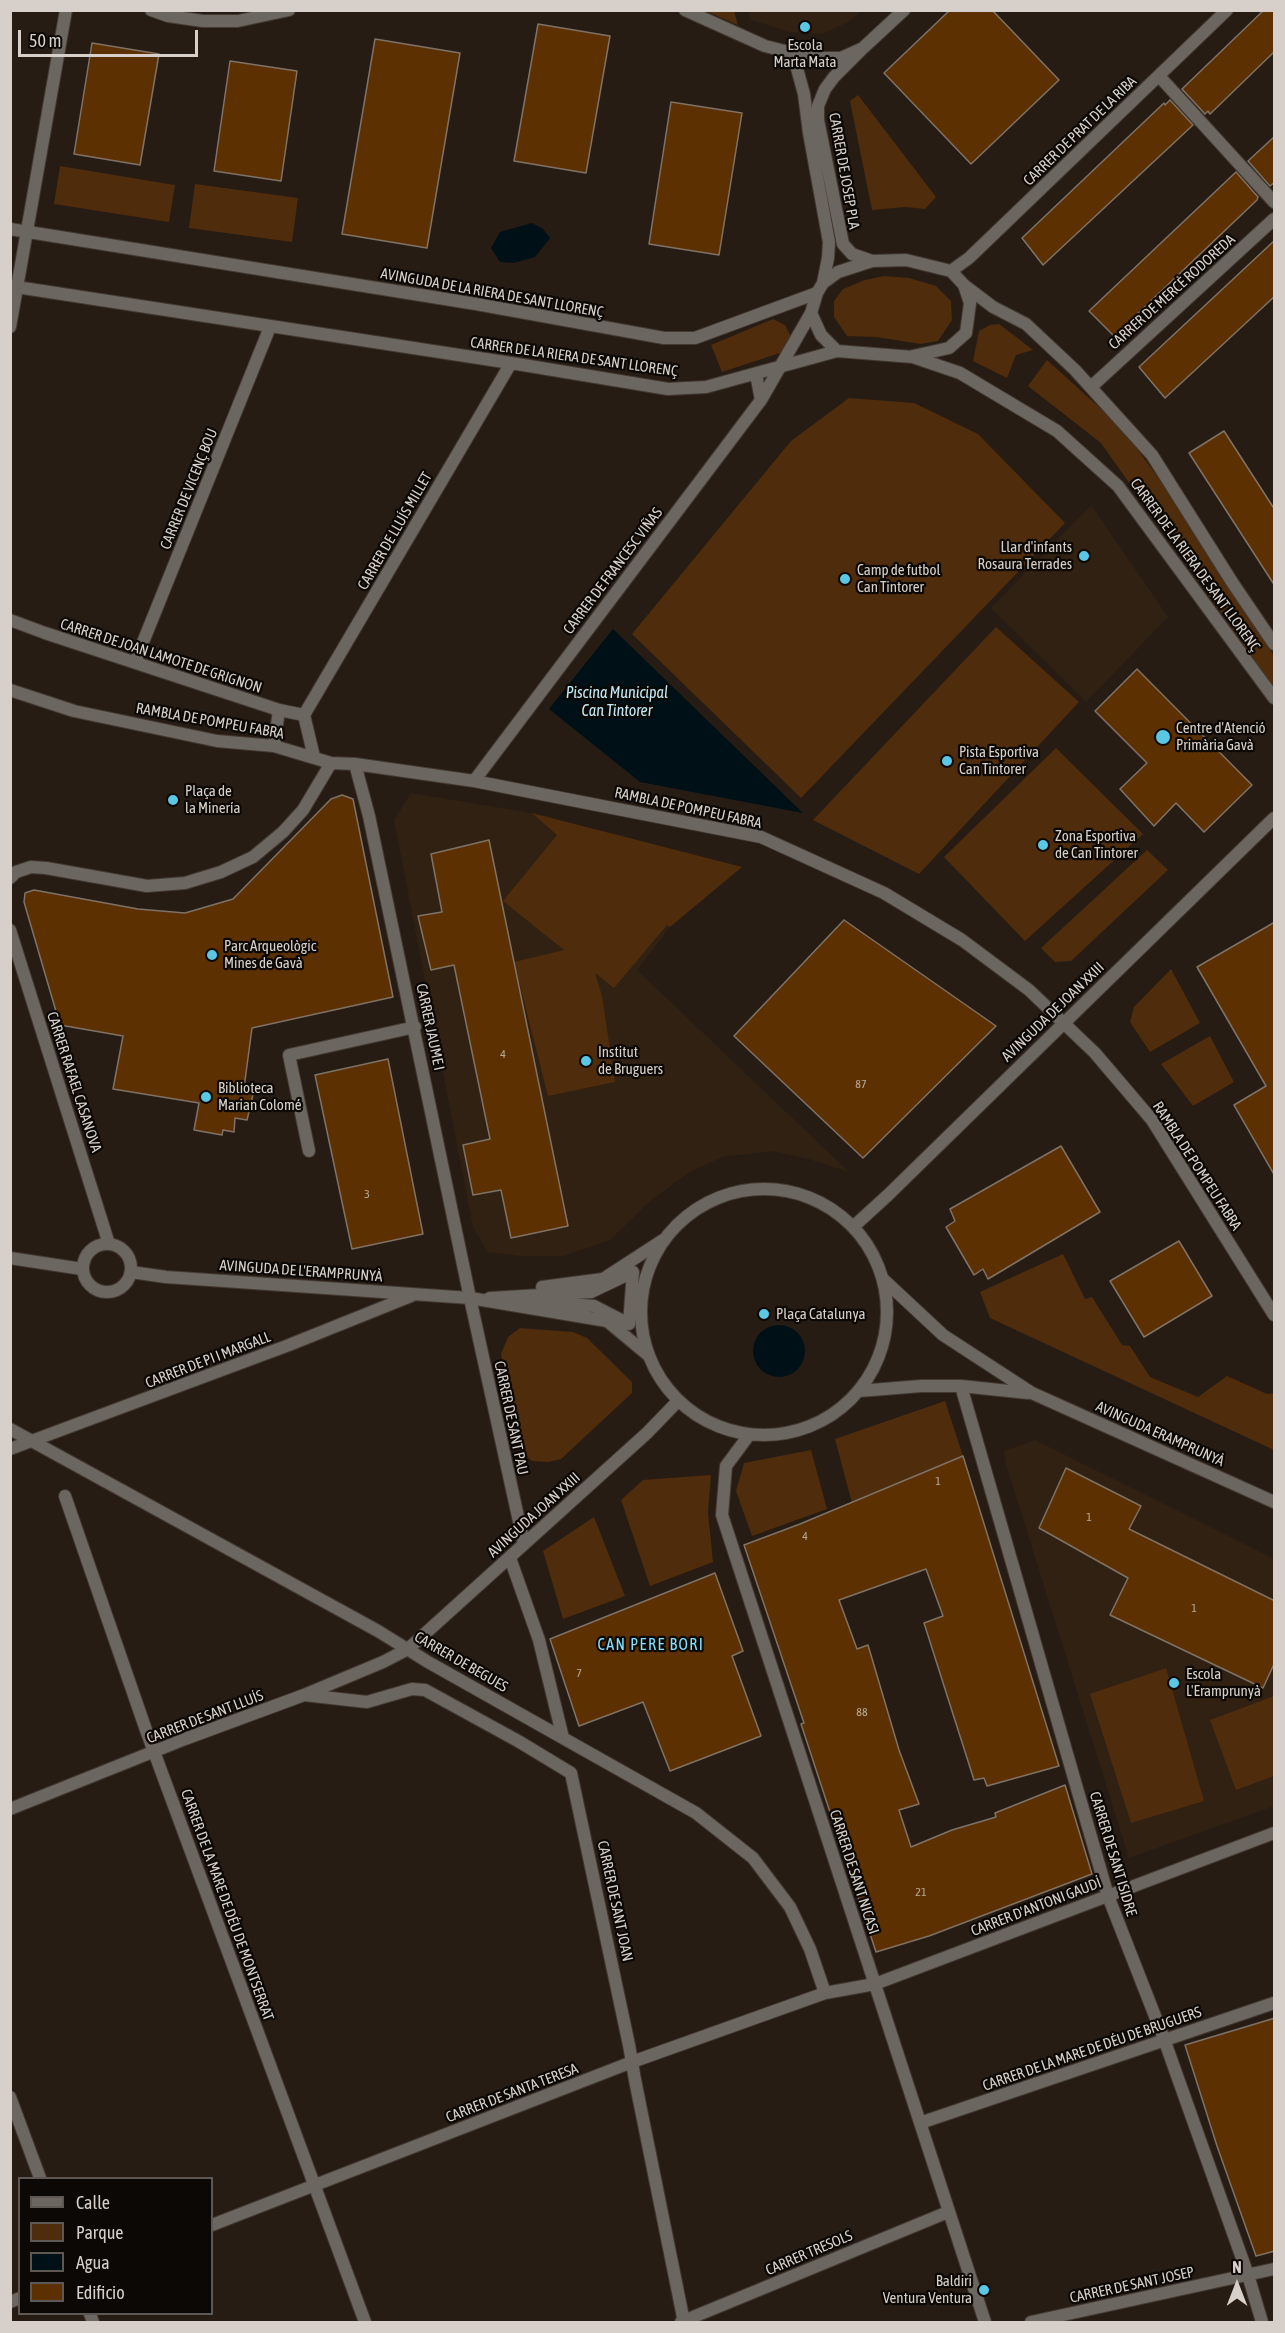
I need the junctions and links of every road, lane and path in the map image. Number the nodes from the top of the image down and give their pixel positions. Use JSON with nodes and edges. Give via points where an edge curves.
{"nodes":[{"id":1,"x":66,"y":10,"type":"edge"},
{"id":2,"x":151,"y":10,"type":"edge"},
{"id":3,"x":290,"y":10,"type":"edge"},
{"id":4,"x":685,"y":10,"type":"edge"},
{"id":5,"x":904,"y":10,"type":"edge"},
{"id":6,"x":1227,"y":10,"type":"edge"},
{"id":7,"x":863,"y":48,"type":"junction"},
{"id":8,"x":782,"y":51,"type":"junction"},
{"id":9,"x":1159,"y":76,"type":"junction"},
{"id":10,"x":1275,"y":202,"type":"edge"},
{"id":11,"x":1275,"y":219,"type":"edge"},
{"id":12,"x":10,"y":229,"type":"edge"},
{"id":13,"x":28,"y":232,"type":"junction"},
{"id":14,"x":872,"y":261,"type":"junction"},
{"id":15,"x":951,"y":271,"type":"junction"},
{"id":16,"x":964,"y":285,"type":"junction"},
{"id":17,"x":15,"y":287,"type":"edge"},
{"id":18,"x":820,"y":288,"type":"junction"},
{"id":19,"x":811,"y":314,"type":"junction"},
{"id":20,"x":10,"y":327,"type":"edge"},
{"id":21,"x":270,"y":327,"type":"junction"},
{"id":22,"x":837,"y":351,"type":"junction"},
{"id":23,"x":913,"y":357,"type":"junction"},
{"id":24,"x":511,"y":363,"type":"junction"},
{"id":25,"x":779,"y":365,"type":"junction"},
{"id":26,"x":756,"y":374,"type":"junction"},
{"id":27,"x":1091,"y":387,"type":"junction"},
{"id":28,"x":761,"y":400,"type":"junction"},
{"id":29,"x":10,"y":620,"type":"edge"},
{"id":30,"x":1275,"y":644,"type":"edge"},
{"id":31,"x":135,"y":662,"type":"junction"},
{"id":32,"x":10,"y":690,"type":"edge"},
{"id":33,"x":1275,"y":698,"type":"edge"},
{"id":34,"x":279,"y":710,"type":"junction"},
{"id":35,"x":304,"y":716,"type":"junction"},
{"id":36,"x":274,"y":746,"type":"junction"},
{"id":37,"x":314,"y":757,"type":"junction"},
{"id":38,"x":331,"y":763,"type":"junction"},
{"id":39,"x":356,"y":764,"type":"junction"},
{"id":40,"x":474,"y":781,"type":"junction"},
{"id":41,"x":1275,"y":818,"type":"edge"},
{"id":42,"x":10,"y":878,"type":"edge"},
{"id":43,"x":10,"y":930,"type":"edge"},
{"id":44,"x":1062,"y":1024,"type":"junction"},
{"id":45,"x":414,"y":1027,"type":"junction"},
{"id":46,"x":309,"y":1151,"type":"dead end"},
{"id":47,"x":853,"y":1227,"type":"junction"},
{"id":48,"x":666,"y":1239,"type":"junction"},
{"id":49,"x":109,"y":1244,"type":"junction"},
{"id":50,"x":10,"y":1258,"type":"edge"},
{"id":51,"x":82,"y":1269,"type":"junction"},
{"id":52,"x":131,"y":1272,"type":"junction"},
{"id":53,"x":883,"y":1279,"type":"junction"},
{"id":54,"x":415,"y":1294,"type":"junction"},
{"id":55,"x":470,"y":1298,"type":"junction"},
{"id":56,"x":490,"y":1298,"type":"joint"},
{"id":57,"x":1275,"y":1315,"type":"edge"},
{"id":58,"x":649,"y":1355,"type":"junction"},
{"id":59,"x":961,"y":1386,"type":"junction"},
{"id":60,"x":859,"y":1391,"type":"junction"},
{"id":61,"x":1032,"y":1393,"type":"junction"},
{"id":62,"x":678,"y":1401,"type":"junction"},
{"id":63,"x":10,"y":1429,"type":"edge"},
{"id":64,"x":749,"y":1435,"type":"junction"},
{"id":65,"x":29,"y":1440,"type":"junction"},
{"id":66,"x":10,"y":1449,"type":"edge"},
{"id":67,"x":65,"y":1496,"type":"dead end"},
{"id":68,"x":1275,"y":1502,"type":"edge"},
{"id":69,"x":524,"y":1544,"type":"junction"},
{"id":70,"x":510,"y":1558,"type":"junction"},
{"id":71,"x":408,"y":1649,"type":"junction"},
{"id":72,"x":304,"y":1695,"type":"junction"},
{"id":73,"x":563,"y":1738,"type":"junction"},
{"id":74,"x":154,"y":1752,"type":"junction"},
{"id":75,"x":10,"y":1809,"type":"edge"},
{"id":76,"x":1275,"y":1833,"type":"edge"},
{"id":77,"x":1107,"y":1896,"type":"junction"},
{"id":78,"x":874,"y":1984,"type":"junction"},
{"id":79,"x":825,"y":1993,"type":"junction"},
{"id":80,"x":1275,"y":2003,"type":"edge"},
{"id":81,"x":1164,"y":2039,"type":"junction"},
{"id":82,"x":632,"y":2062,"type":"junction"},
{"id":83,"x":10,"y":2097,"type":"edge"},
{"id":84,"x":920,"y":2123,"type":"junction"},
{"id":85,"x":40,"y":2177,"type":"edge"},
{"id":86,"x":315,"y":2185,"type":"junction"},
{"id":87,"x":948,"y":2212,"type":"junction"},
{"id":88,"x":213,"y":2225,"type":"edge"},
{"id":89,"x":1275,"y":2269,"type":"edge"},
{"id":90,"x":1248,"y":2275,"type":"junction"},
{"id":91,"x":365,"y":2322,"type":"edge"},
{"id":92,"x":683,"y":2322,"type":"edge"},
{"id":93,"x":986,"y":2322,"type":"edge"},
{"id":94,"x":1031,"y":2322,"type":"edge"},
{"id":95,"x":1262,"y":2322,"type":"edge"}],
"edges":[{"from":1,"to":13,"type":"street"},
{"from":2,"to":3,"type":"street","via":[[203,21],[238,21]]},
{"from":4,"to":8,"type":"street"},
{"from":5,"to":7,"type":"street","name":"CARRER DE JOSEP PLA"},
{"from":6,"to":9,"type":"street","name":"CARRER DE PRAT DE LA RIBA"},
{"from":7,"to":8,"type":"street","via":[[841,58],[812,58]]},
{"from":7,"to":14,"type":"street","name":"CARRER DE JOSEP PLA","via":[[825,89],[818,106],[818,120],[843,244],[852,254]]},
{"from":8,"to":18,"type":"street","name":"CARRER DE JOSEP PLA","via":[[796,65],[804,94],[829,242]]},
{"from":9,"to":10,"type":"street"},
{"from":9,"to":15,"type":"street","name":"CARRER DE PRAT DE LA RIBA"},
{"from":11,"to":27,"type":"street","name":"CARRER DE MERCÈ RODOREDA"},
{"from":12,"to":13,"type":"street","name":"AVINGUDA DE LA RIERA DE SANT LLORENÇ"},
{"from":13,"to":17,"type":"street"},
{"from":13,"to":18,"type":"street","name":"AVINGUDA DE LA RIERA DE SANT LLORENÇ","via":[[664,338],[695,338]]},
{"from":14,"to":15,"type":"street","name":"AVINGUDA DE LA RIERA DE SANT LLORENÇ","via":[[906,260]]},
{"from":14,"to":18,"type":"street","name":"AVINGUDA DE LA RIERA DE SANT LLORENÇ","via":[[838,272]]},
{"from":15,"to":16,"type":"street"},
{"from":16,"to":23,"type":"street","via":[[970,303],[966,333],[949,348]]},
{"from":16,"to":27,"type":"street","via":[[993,307],[1026,324]]},
{"from":17,"to":20,"type":"street"},
{"from":17,"to":21,"type":"street","name":"CARRER DE LA RIERA DE SANT LLORENÇ"},
{"from":18,"to":19,"type":"street"},
{"from":19,"to":22,"type":"street","via":[[821,335]]},
{"from":19,"to":25,"type":"street"},
{"from":21,"to":24,"type":"street","name":"CARRER DE LA RIERA DE SANT LLORENÇ"},
{"from":21,"to":31,"type":"street","name":"CARRER DE VICENÇ BOU"},
{"from":22,"to":23,"type":"street","name":"CARRER DE LA RIERA DE SANT LLORENÇ"},
{"from":22,"to":25,"type":"street","name":"CARRER DE LA RIERA DE SANT LLORENÇ"},
{"from":23,"to":33,"type":"street","name":"CARRER DE LA RIERA DE SANT LLORENÇ","via":[[960,373],[1057,431],[1118,486]]},
{"from":24,"to":26,"type":"street","name":"CARRER DE LA RIERA DE SANT LLORENÇ","via":[[668,389],[706,387]]},
{"from":24,"to":35,"type":"street","name":"CARRER DE LLUÍS MILLET"},
{"from":25,"to":26,"type":"street","name":"CARRER DE LA RIERA DE SANT LLORENÇ"},
{"from":25,"to":28,"type":"street"},
{"from":26,"to":28,"type":"street"},
{"from":27,"to":30,"type":"street","via":[[1152,455]]},
{"from":28,"to":40,"type":"street","name":"CARRER DE FRANCESC VIÑAS"},
{"from":29,"to":31,"type":"street","name":"CARRER DE JOAN LAMOTE DE GRIGNON"},
{"from":31,"to":34,"type":"street","name":"CARRER DE JOAN LAMOTE DE GRIGNON"},
{"from":32,"to":36,"type":"street","name":"RAMBLA DE POMPEU FABRA","via":[[74,711],[217,741]]},
{"from":34,"to":35,"type":"street","name":"CARRER DE JOAN LAMOTE DE GRIGNON"},
{"from":34,"to":36,"type":"street"},
{"from":35,"to":37,"type":"street"},
{"from":36,"to":37,"type":"street","name":"RAMBLA DE POMPEU FABRA"},
{"from":37,"to":38,"type":"street","name":"RAMBLA DE POMPEU FABRA"},
{"from":38,"to":39,"type":"street","name":"RAMBLA DE POMPEU FABRA"},
{"from":38,"to":42,"type":"street","via":[[303,810],[283,832],[253,857],[221,872],[185,883],[147,886],[31,867]]},
{"from":39,"to":40,"type":"street","name":"RAMBLA DE POMPEU FABRA"},
{"from":39,"to":45,"type":"street","name":"CARRER JAUME I"},
{"from":40,"to":44,"type":"street","name":"RAMBLA DE POMPEU FABRA","via":[[761,837],[884,893],[962,940],[1029,990]]},
{"from":41,"to":44,"type":"street","name":"AVINGUDA DE JOAN XXIII"},
{"from":43,"to":49,"type":"street","name":"CARRER RAFAEL CASANOVA"},
{"from":44,"to":47,"type":"street","name":"AVINGUDA DE JOAN XXIII"},
{"from":44,"to":57,"type":"street","name":"RAMBLA DE POMPEU FABRA","via":[[1095,1053],[1152,1120]]},
{"from":45,"to":46,"type":"street","via":[[289,1055]]},
{"from":45,"to":55,"type":"street","name":"CARRER JAUME I"},
{"from":47,"to":48,"type":"street","via":[[806,1197],[762,1190],[740,1192],[708,1203],[681,1222]]},
{"from":47,"to":53,"type":"street","via":[[868,1246]]},
{"from":48,"to":55,"type":"street","name":"AVINGUDA DE L'ERAMPRUNYÀ","via":[[603,1279]]},
{"from":48,"to":58,"type":"street","via":[[648,1271],[642,1295],[642,1332]]},
{"from":49,"to":51,"type":"street","via":[[90,1251]]},
{"from":49,"to":52,"type":"street","via":[[126,1253]]},
{"from":50,"to":51,"type":"street"},
{"from":51,"to":52,"type":"street","via":[[90,1286],[108,1293],[125,1285]]},
{"from":52,"to":54,"type":"street","name":"AVINGUDA DE L'ERAMPRUNYÀ"},
{"from":53,"to":60,"type":"street","via":[[887,1302],[885,1338],[873,1371]]},
{"from":53,"to":61,"type":"street","via":[[943,1335]]},
{"from":54,"to":55,"type":"street","name":"AVINGUDA DE L'ERAMPRUNYÀ"},
{"from":54,"to":65,"type":"street","name":"CARRER DE PI I MARGALL","via":[[75,1426]]},
{"from":55,"to":58,"type":"street","name":"AVINGUDA DE L'ERAMPRUNYÀ","via":[[607,1321]]},
{"from":55,"to":69,"type":"street","name":"CARRER DE SANT PAU"},
{"from":56,"to":56,"type":"street","via":[[591,1292],[633,1272],[628,1324],[594,1306]]},
{"from":58,"to":62,"type":"street","via":[[658,1375]]},
{"from":59,"to":60,"type":"street"},
{"from":59,"to":61,"type":"street"},
{"from":59,"to":77,"type":"street","name":"CARRER DE SANT ISIDRE"},
{"from":60,"to":64,"type":"street","via":[[837,1412],[810,1427],[780,1434]]},
{"from":61,"to":68,"type":"street","name":"AVINGUDA ERAMPRUNYÀ"},
{"from":62,"to":64,"type":"street","via":[[710,1423]]},
{"from":62,"to":69,"type":"street","name":"AVINGUDA JOAN XXIII"},
{"from":63,"to":65,"type":"street","name":"CARRER DE BEGUES"},
{"from":64,"to":78,"type":"street","name":"CARRER DE SANT NICASI","via":[[726,1466],[722,1515]]},
{"from":65,"to":66,"type":"street","name":"CARRER DE PI I MARGALL"},
{"from":65,"to":71,"type":"street","name":"CARRER DE BEGUES"},
{"from":67,"to":74,"type":"street","name":"CARRER DE LA MARE DE DÉU DE MONTSERRAT"},
{"from":69,"to":70,"type":"street","name":"AVINGUDA JOAN XXIII"},
{"from":70,"to":71,"type":"street","name":"AVINGUDA JOAN XXIII"},
{"from":70,"to":73,"type":"street","via":[[539,1640]]},
{"from":71,"to":72,"type":"street","name":"CARRER DE SANT LLUÍS"},
{"from":71,"to":73,"type":"street","name":"CARRER DE BEGUES"},
{"from":72,"to":74,"type":"street","name":"CARRER DE SANT LLUÍS"},
{"from":72,"to":82,"type":"street","name":"CARRER DE SANT JOAN","via":[[367,1702],[412,1689],[425,1690],[571,1773]]},
{"from":73,"to":79,"type":"street","name":"CARRER DE BEGUES","via":[[696,1813],[753,1858],[790,1907]]},
{"from":74,"to":75,"type":"street","name":"CARRER DE SANT LLUÍS"},
{"from":74,"to":86,"type":"street","name":"CARRER DE LA MARE DE DÉU DE MONTSERRAT"},
{"from":76,"to":77,"type":"street","name":"CARRER D'ANTONI GAUDÍ"},
{"from":77,"to":78,"type":"street","name":"CARRER D'ANTONI GAUDÍ"},
{"from":77,"to":81,"type":"street","name":"CARRER DE SANT ISIDRE"},
{"from":78,"to":79,"type":"street","name":"CARRER D'ANTONI GAUDÍ"},
{"from":78,"to":84,"type":"street","name":"CARRER DE SANT NICASI"},
{"from":79,"to":82,"type":"street","name":"CARRER DE SANTA TERESA"},
{"from":80,"to":81,"type":"street","name":"CARRER DE LA MARE DE DÉU DE BRUGUERS"},
{"from":81,"to":84,"type":"street","name":"CARRER DE LA MARE DE DÉU DE BRUGUERS"},
{"from":81,"to":90,"type":"street","name":"CARRER DE SANT ISIDRE"},
{"from":82,"to":86,"type":"street","name":"CARRER DE SANTA TERESA"},
{"from":82,"to":92,"type":"street","name":"CARRER DE SANT JOAN"},
{"from":83,"to":85,"type":"street"},
{"from":84,"to":87,"type":"street","name":"CARRER DE SANT NICASI"},
{"from":86,"to":88,"type":"street","name":"CARRER DE SANTA TERESA"},
{"from":86,"to":91,"type":"street","name":"CARRER DE LA MARE DE DÉU DE MONTSERRAT"},
{"from":87,"to":92,"type":"street","name":"CARRER TRESOLS"},
{"from":87,"to":93,"type":"street","name":"CARRER DE SANT NICASI"},
{"from":89,"to":90,"type":"street","name":"CARRER DE SANT JOSEP"},
{"from":90,"to":94,"type":"street","name":"CARRER DE SANT JOSEP"},
{"from":90,"to":95,"type":"street","name":"CARRER DE SANT ISIDRE"}]}
